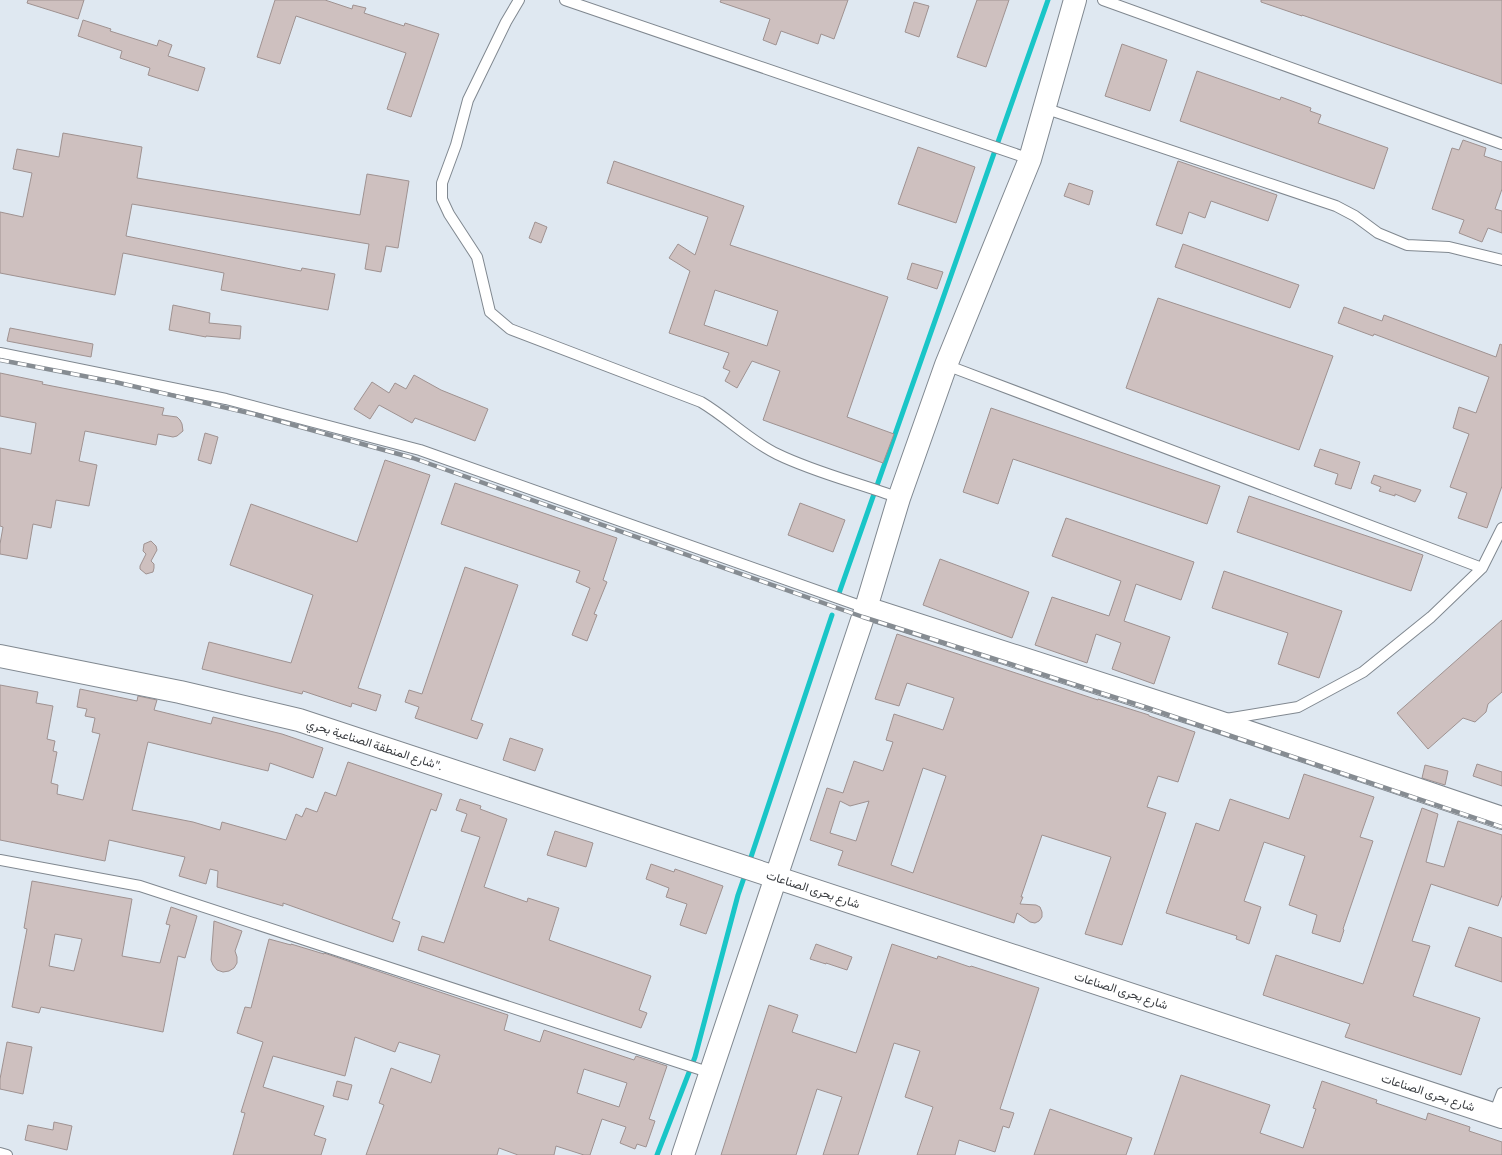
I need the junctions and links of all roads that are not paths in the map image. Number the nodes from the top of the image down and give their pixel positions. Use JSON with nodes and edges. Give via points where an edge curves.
{"nodes":[{"id":1,"x":519,"y":0,"type":"edge"},
{"id":2,"x":565,"y":0,"type":"edge"},
{"id":3,"x":1075,"y":0,"type":"edge"},
{"id":4,"x":1103,"y":0,"type":"edge"},
{"id":5,"x":1044,"y":108,"type":"junction"},
{"id":6,"x":1502,"y":144,"type":"edge"},
{"id":7,"x":1030,"y":159,"type":"junction"},
{"id":8,"x":1502,"y":260,"type":"edge"},
{"id":9,"x":0,"y":353,"type":"edge"},
{"id":10,"x":946,"y":365,"type":"junction"},
{"id":11,"x":891,"y":495,"type":"junction"},
{"id":12,"x":1502,"y":528,"type":"edge"},
{"id":13,"x":1482,"y":568,"type":"junction"},
{"id":14,"x":866,"y":608,"type":"junction"},
{"id":15,"x":0,"y":656,"type":"edge"},
{"id":16,"x":1216,"y":721,"type":"junction"},
{"id":17,"x":1502,"y":818,"type":"edge"},
{"id":18,"x":0,"y":860,"type":"edge"},
{"id":19,"x":747,"y":869,"type":"joint"},
{"id":20,"x":776,"y":878,"type":"junction"},
{"id":21,"x":703,"y":1071,"type":"junction"},
{"id":22,"x":1502,"y":1093,"type":"edge"},
{"id":23,"x":1498,"y":1116,"type":"edge"},
{"id":24,"x":0,"y":1153,"type":"edge"},
{"id":25,"x":7,"y":1155,"type":"edge"},
{"id":26,"x":683,"y":1155,"type":"edge"}],
"edges":[{"from":1,"to":11,"type":"lane","via":[[468,100],[456,145],[442,183],[442,199],[449,214],[477,257],[490,312],[510,329],[701,402],[777,454]]},
{"from":2,"to":7,"type":"lane"},
{"from":3,"to":5,"type":"street"},
{"from":4,"to":6,"type":"lane"},
{"from":5,"to":7,"type":"street"},
{"from":5,"to":8,"type":"lane","via":[[1336,206],[1378,233],[1407,245],[1449,247]]},
{"from":7,"to":10,"type":"street"},
{"from":9,"to":14,"type":"lane","via":[[226,399],[420,450]]},
{"from":10,"to":11,"type":"street"},
{"from":10,"to":13,"type":"lane"},
{"from":11,"to":14,"type":"street"},
{"from":12,"to":13,"type":"lane"},
{"from":13,"to":16,"type":"lane","via":[[1431,617],[1363,672],[1298,707]]},
{"from":14,"to":16,"type":"street"},
{"from":14,"to":20,"type":"street"},
{"from":15,"to":19,"type":"street","name":"شارع المنطقة الصناعية بحري\".","via":[[180,692],[299,720]]},
{"from":16,"to":17,"type":"street"},
{"from":18,"to":21,"type":"lane","via":[[140,886]]},
{"from":19,"to":20,"type":"street","name":"شارع بحرى الصناعات"},
{"from":20,"to":21,"type":"street"},
{"from":20,"to":23,"type":"street","name":"شارع بحرى الصناعات"},
{"from":21,"to":26,"type":"street"},
{"from":22,"to":23,"type":"lane"},
{"from":24,"to":25,"type":"lane"}]}
